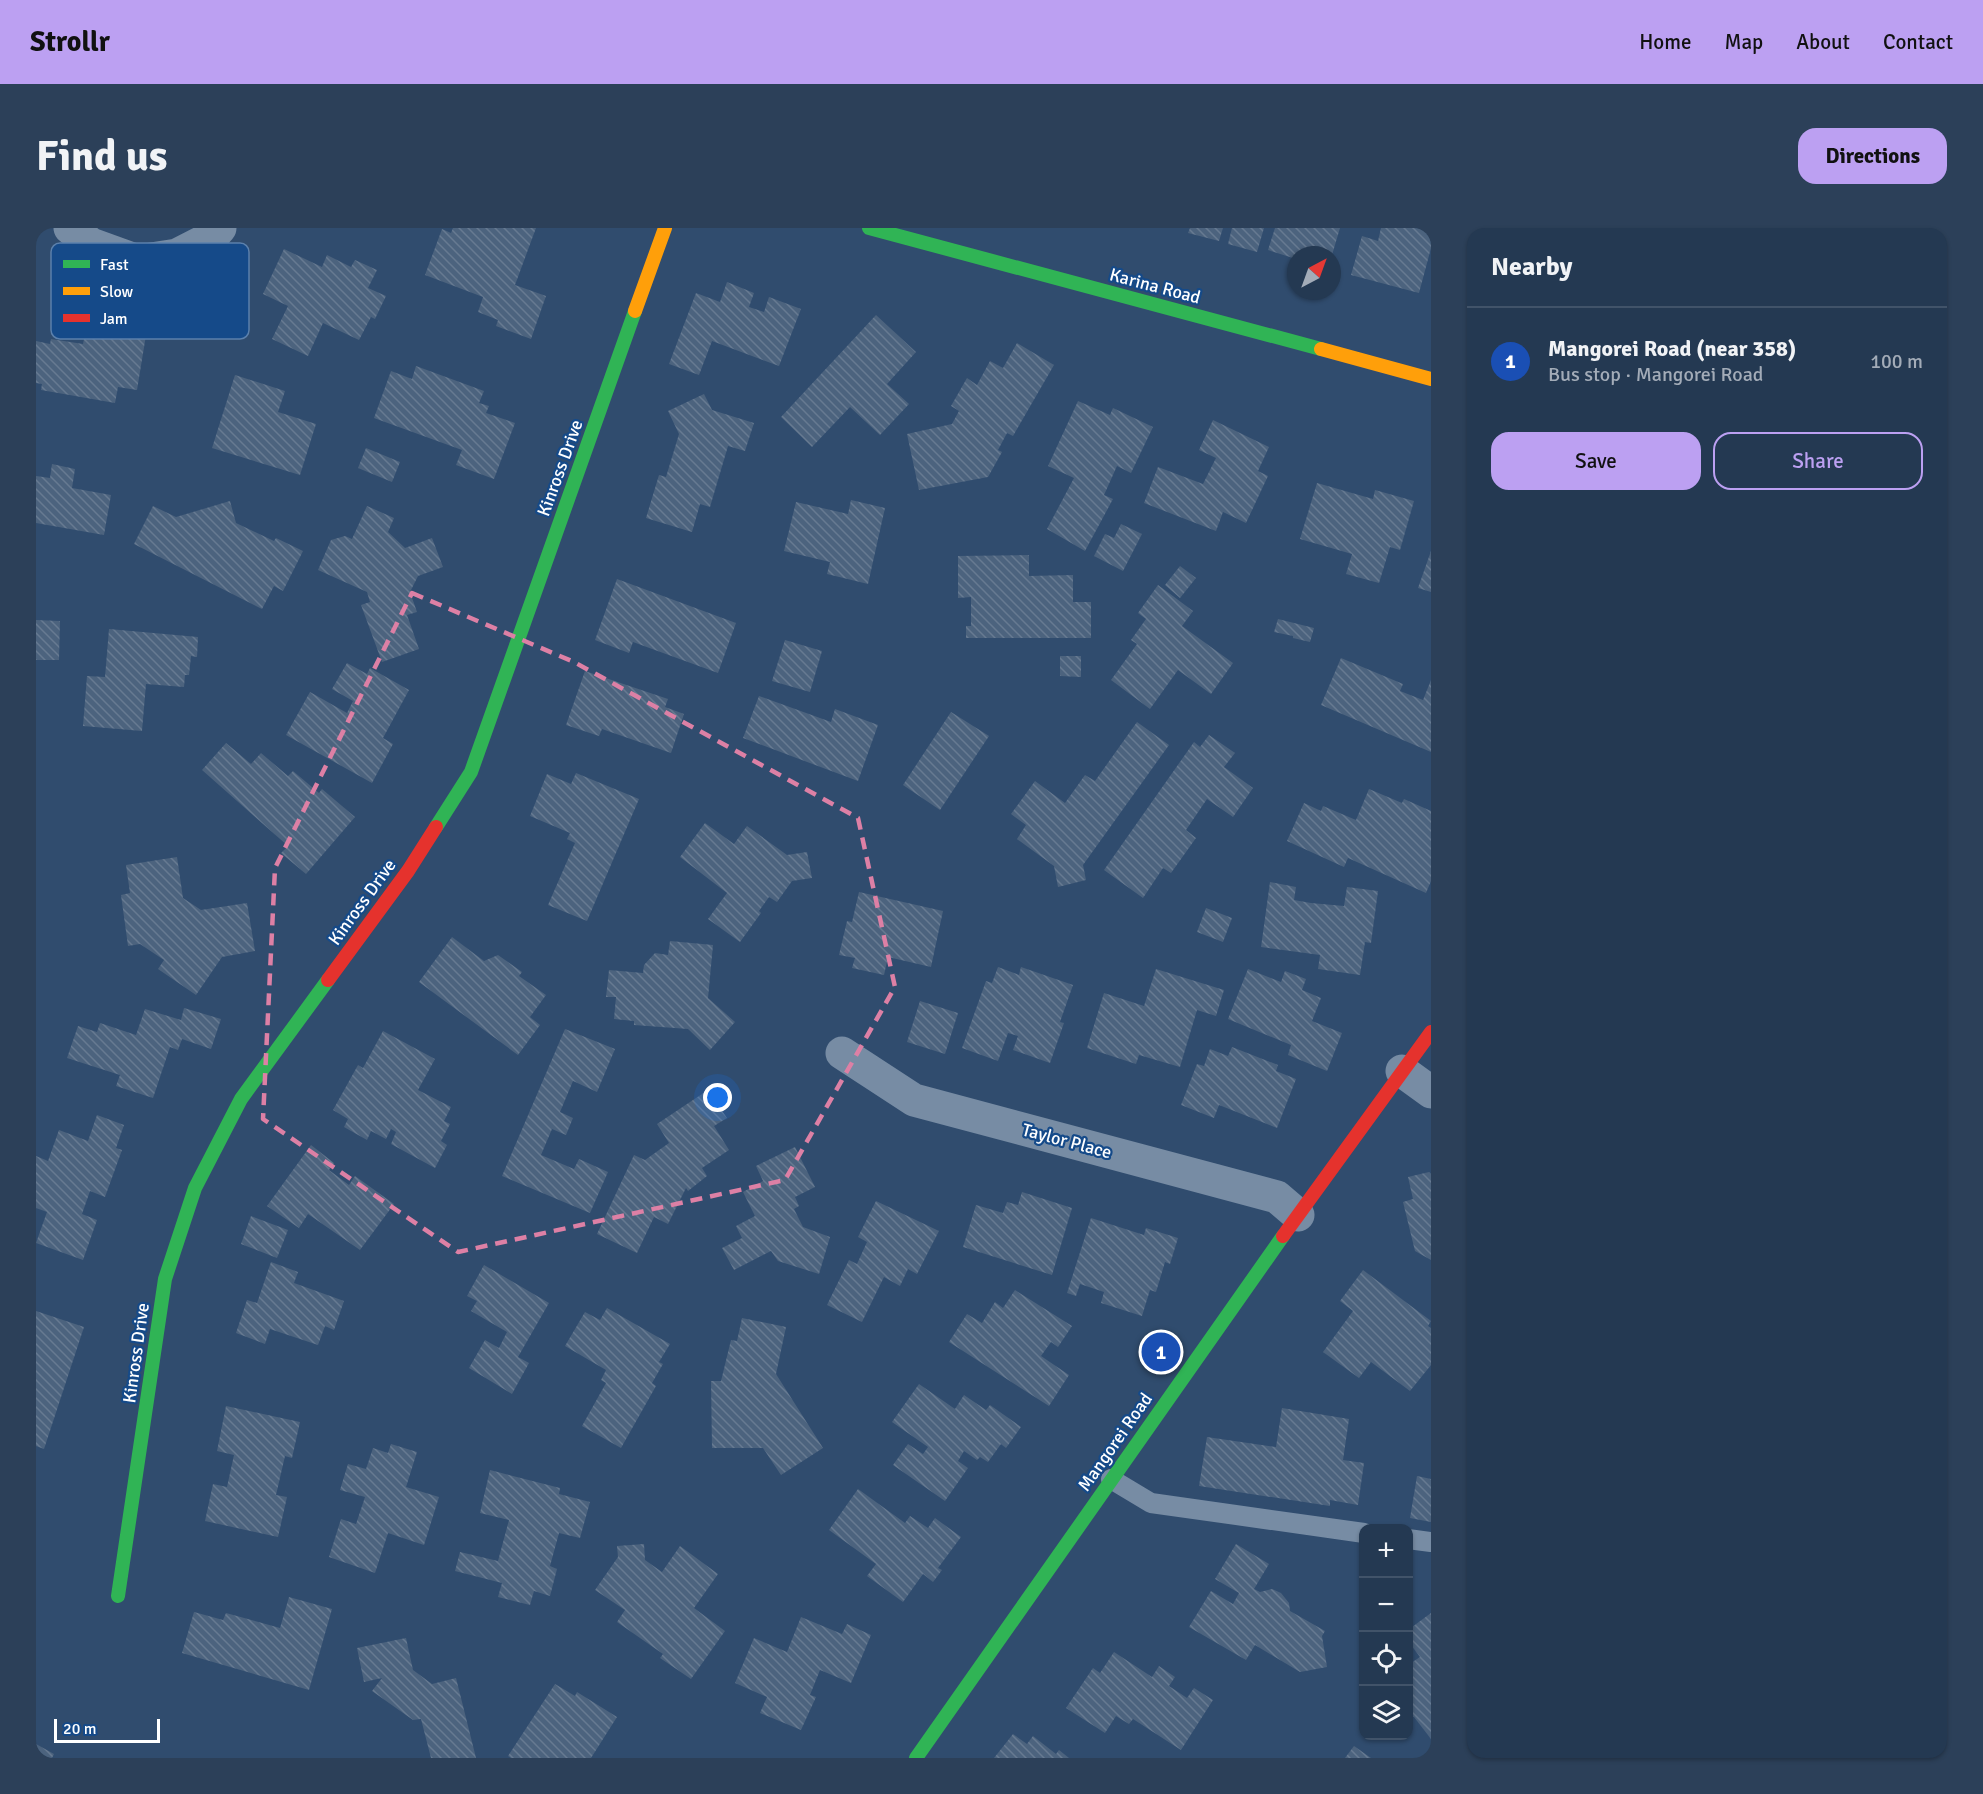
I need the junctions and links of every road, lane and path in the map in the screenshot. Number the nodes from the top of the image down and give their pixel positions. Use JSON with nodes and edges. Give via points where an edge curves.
{"nodes":[{"id":1,"x":70,"y":228,"type":"edge"},
{"id":2,"x":220,"y":228,"type":"edge"},
{"id":3,"x":665,"y":228,"type":"edge"},
{"id":4,"x":869,"y":228,"type":"edge"},
{"id":5,"x":90,"y":243,"type":"edge"},
{"id":6,"x":200,"y":243,"type":"edge"},
{"id":7,"x":1431,"y":379,"type":"edge"},
{"id":8,"x":1431,"y":1032,"type":"edge"},
{"id":9,"x":842,"y":1053,"type":"dead end"},
{"id":10,"x":1402,"y":1071,"type":"junction"},
{"id":11,"x":1431,"y":1092,"type":"edge"},
{"id":12,"x":1298,"y":1215,"type":"junction"},
{"id":13,"x":1111,"y":1479,"type":"junction"},
{"id":14,"x":1359,"y":1532,"type":"edge"},
{"id":15,"x":1413,"y":1540,"type":"edge"},
{"id":16,"x":1431,"y":1542,"type":"edge"},
{"id":17,"x":118,"y":1596,"type":"dead end"},
{"id":18,"x":916,"y":1758,"type":"edge"}],
"edges":[{"from":1,"to":5,"type":"street"},
{"from":2,"to":6,"type":"street"},
{"from":3,"to":17,"type":"street","name":"Kinross Drive","via":[[471,772],[408,871],[241,1099],[195,1188],[165,1279]]},
{"from":4,"to":7,"type":"street","name":"Karina Road"},
{"from":8,"to":10,"type":"street","name":"Mangorei Road"},
{"from":9,"to":12,"type":"street","name":"Taylor Place","via":[[914,1100],[1277,1197]]},
{"from":10,"to":11,"type":"street"},
{"from":10,"to":12,"type":"street","name":"Mangorei Road"},
{"from":12,"to":13,"type":"street","name":"Mangorei Road"},
{"from":13,"to":14,"type":"lane","via":[[1151,1503]]},
{"from":13,"to":18,"type":"street","name":"Mangorei Road"},
{"from":15,"to":16,"type":"lane"}]}
